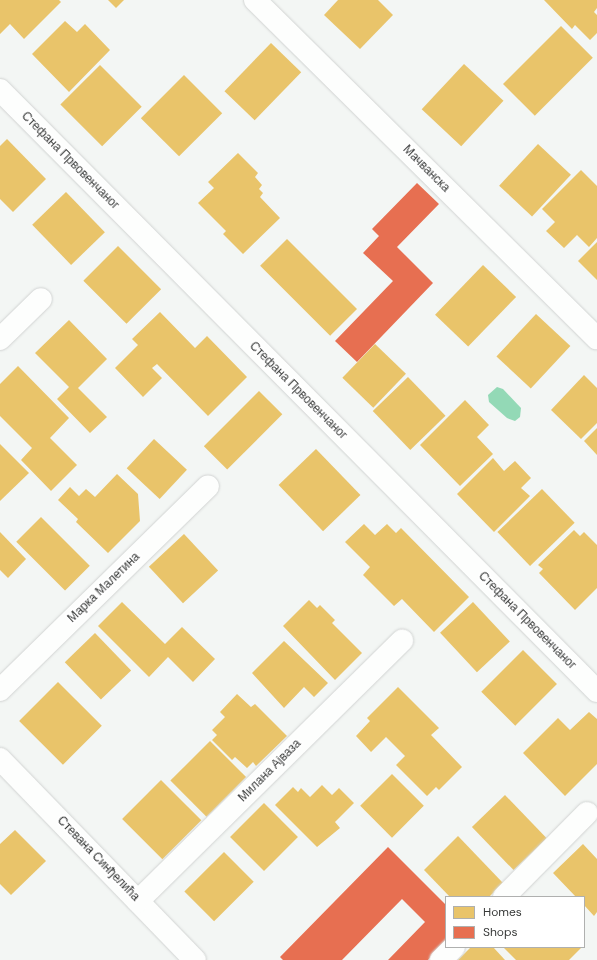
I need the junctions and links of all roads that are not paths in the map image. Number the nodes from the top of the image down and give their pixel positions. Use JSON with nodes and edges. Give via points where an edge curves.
{"nodes":[{"id":1,"x":255,"y":0,"type":"edge"},
{"id":2,"x":0,"y":90,"type":"edge"},
{"id":3,"x":41,"y":298,"type":"dead end"},
{"id":4,"x":597,"y":338,"type":"edge"},
{"id":5,"x":0,"y":339,"type":"edge"},
{"id":6,"x":208,"y":486,"type":"dead end"},
{"id":7,"x":402,"y":641,"type":"dead end"},
{"id":8,"x":0,"y":690,"type":"edge"},
{"id":9,"x":597,"y":691,"type":"edge"},
{"id":10,"x":0,"y":759,"type":"edge"},
{"id":11,"x":587,"y":813,"type":"dead end"},
{"id":12,"x":505,"y":896,"type":"edge"},
{"id":13,"x":138,"y":901,"type":"junction"},
{"id":14,"x":453,"y":948,"type":"edge"},
{"id":15,"x":195,"y":960,"type":"edge"},
{"id":16,"x":441,"y":960,"type":"edge"}],
"edges":[{"from":1,"to":4,"type":"street","name":"Мачванска"},
{"from":2,"to":9,"type":"street","name":"Стефана Првовенчаног"},
{"from":3,"to":5,"type":"street"},
{"from":6,"to":8,"type":"street","name":"Марка Малетина"},
{"from":7,"to":13,"type":"street","name":"Милана Ајваза"},
{"from":10,"to":13,"type":"street","name":"Стевана Синђелића"},
{"from":11,"to":12,"type":"street"},
{"from":13,"to":15,"type":"street","name":"Стевана Синђелића"},
{"from":14,"to":16,"type":"street"}]}
